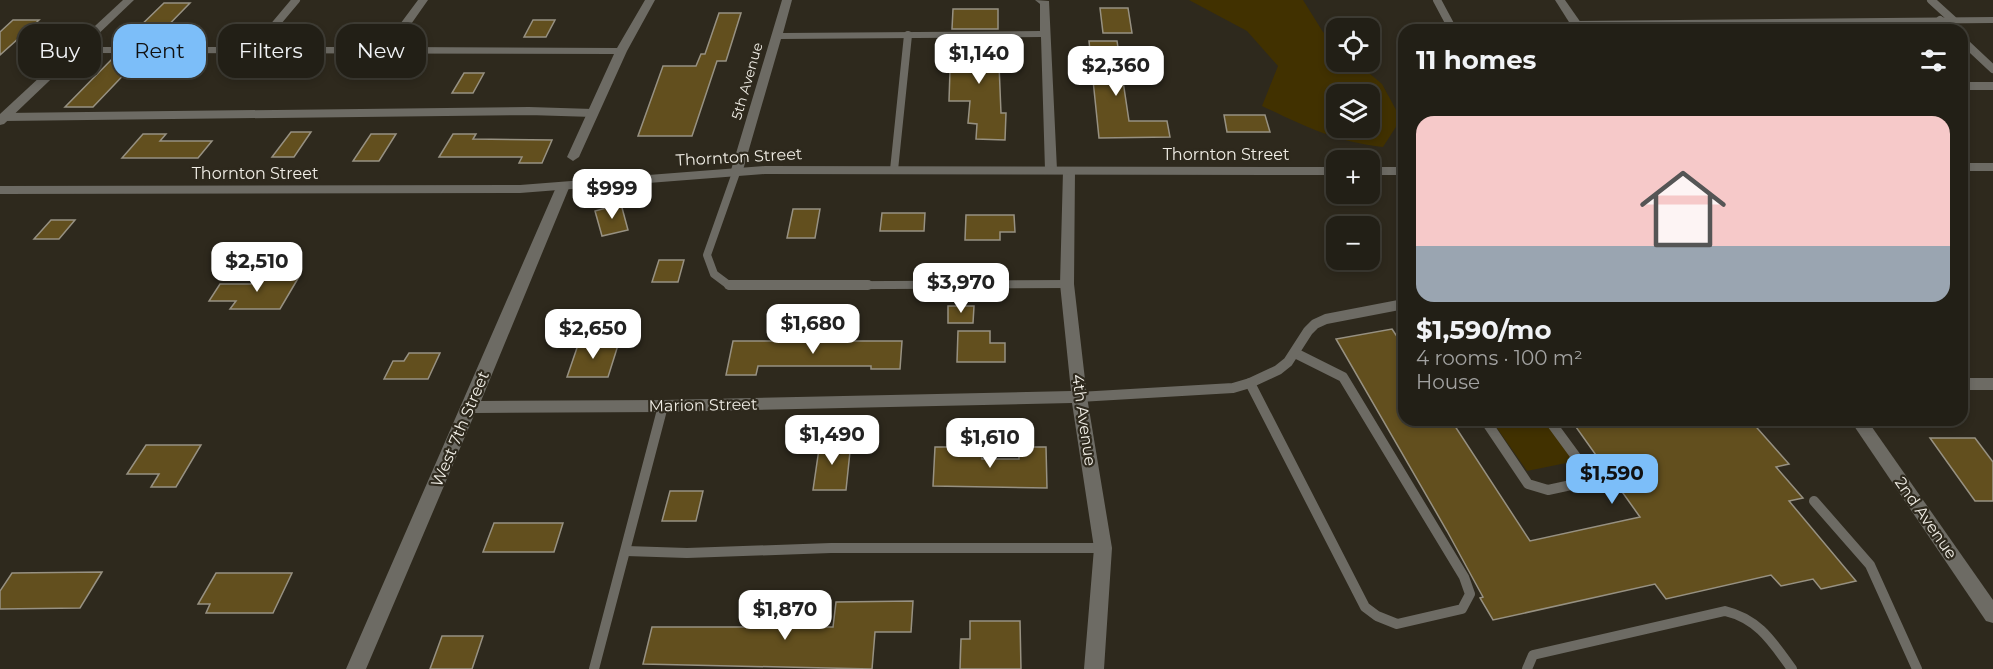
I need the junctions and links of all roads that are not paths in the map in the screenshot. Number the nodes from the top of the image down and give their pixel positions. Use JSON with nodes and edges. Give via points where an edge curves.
{"nodes":[{"id":1,"x":129,"y":0,"type":"edge"},
{"id":2,"x":296,"y":0,"type":"edge"},
{"id":3,"x":423,"y":0,"type":"edge"},
{"id":4,"x":650,"y":0,"type":"edge"},
{"id":5,"x":787,"y":0,"type":"edge"},
{"id":6,"x":1040,"y":0,"type":"edge"},
{"id":7,"x":1437,"y":0,"type":"edge"},
{"id":8,"x":1560,"y":0,"type":"edge"},
{"id":9,"x":1931,"y":0,"type":"edge"},
{"id":10,"x":1993,"y":20,"type":"edge"},
{"id":11,"x":276,"y":24,"type":"edge"},
{"id":12,"x":406,"y":24,"type":"edge"},
{"id":13,"x":1450,"y":24,"type":"edge"},
{"id":14,"x":1576,"y":24,"type":"edge"},
{"id":15,"x":1733,"y":24,"type":"edge"},
{"id":16,"x":1950,"y":24,"type":"edge"},
{"id":17,"x":1951,"y":24,"type":"edge"},
{"id":18,"x":1960,"y":24,"type":"edge"},
{"id":19,"x":101,"y":26,"type":"edge"},
{"id":20,"x":1046,"y":34,"type":"junction"},
{"id":21,"x":908,"y":35,"type":"junction"},
{"id":22,"x":776,"y":36,"type":"junction"},
{"id":23,"x":1968,"y":46,"type":"edge"},
{"id":24,"x":101,"y":50,"type":"edge"},
{"id":25,"x":218,"y":50,"type":"edge"},
{"id":26,"x":426,"y":50,"type":"edge"},
{"id":27,"x":621,"y":51,"type":"junction"},
{"id":28,"x":1993,"y":69,"type":"edge"},
{"id":29,"x":46,"y":78,"type":"edge"},
{"id":30,"x":1968,"y":86,"type":"edge"},
{"id":31,"x":1993,"y":86,"type":"edge"},
{"id":32,"x":593,"y":113,"type":"junction"},
{"id":33,"x":2,"y":119,"type":"edge"},
{"id":34,"x":573,"y":157,"type":"dead end"},
{"id":35,"x":1993,"y":166,"type":"edge"},
{"id":36,"x":1968,"y":167,"type":"edge"},
{"id":37,"x":736,"y":170,"type":"junction"},
{"id":38,"x":894,"y":170,"type":"junction"},
{"id":39,"x":1051,"y":170,"type":"junction"},
{"id":40,"x":1069,"y":171,"type":"junction"},
{"id":41,"x":1326,"y":171,"type":"edge"},
{"id":42,"x":1380,"y":171,"type":"edge"},
{"id":43,"x":1398,"y":171,"type":"edge"},
{"id":44,"x":562,"y":188,"type":"junction"},
{"id":45,"x":0,"y":190,"type":"edge"},
{"id":46,"x":1067,"y":284,"type":"junction"},
{"id":47,"x":1398,"y":305,"type":"edge"},
{"id":48,"x":1295,"y":353,"type":"junction"},
{"id":49,"x":1250,"y":383,"type":"junction"},
{"id":50,"x":1968,"y":384,"type":"edge"},
{"id":51,"x":1993,"y":384,"type":"edge"},
{"id":52,"x":1079,"y":397,"type":"junction"},
{"id":53,"x":663,"y":406,"type":"junction"},
{"id":54,"x":470,"y":407,"type":"junction"},
{"id":55,"x":1489,"y":426,"type":"edge"},
{"id":56,"x":1553,"y":426,"type":"edge"},
{"id":57,"x":1862,"y":426,"type":"edge"},
{"id":58,"x":1814,"y":501,"type":"dead end"},
{"id":59,"x":1103,"y":548,"type":"junction"},
{"id":60,"x":626,"y":551,"type":"junction"},
{"id":61,"x":1993,"y":615,"type":"edge"},
{"id":62,"x":356,"y":669,"type":"edge"},
{"id":63,"x":594,"y":669,"type":"edge"},
{"id":64,"x":1094,"y":669,"type":"edge"},
{"id":65,"x":1527,"y":669,"type":"edge"},
{"id":66,"x":1792,"y":669,"type":"edge"},
{"id":67,"x":1917,"y":669,"type":"edge"}],
"edges":[{"from":1,"to":19,"type":"street"},
{"from":2,"to":11,"type":"lane"},
{"from":3,"to":12,"type":"street"},
{"from":4,"to":27,"type":"street"},
{"from":5,"to":22,"type":"street","name":"5th Avenue"},
{"from":6,"to":20,"type":"street","via":[[1045,3]]},
{"from":7,"to":13,"type":"lane"},
{"from":8,"to":14,"type":"street"},
{"from":9,"to":17,"type":"lane"},
{"from":10,"to":18,"type":"street"},
{"from":15,"to":16,"type":"street","via":[[1940,20]]},
{"from":20,"to":21,"type":"street"},
{"from":20,"to":39,"type":"street"},
{"from":21,"to":22,"type":"street"},
{"from":21,"to":38,"type":"lane"},
{"from":22,"to":37,"type":"street","name":"5th Avenue"},
{"from":23,"to":28,"type":"lane"},
{"from":24,"to":25,"type":"street"},
{"from":26,"to":27,"type":"street"},
{"from":27,"to":32,"type":"street"},
{"from":29,"to":33,"type":"street"},
{"from":30,"to":31,"type":"lane"},
{"from":32,"to":33,"type":"lane"},
{"from":32,"to":34,"type":"street"},
{"from":35,"to":36,"type":"street"},
{"from":37,"to":38,"type":"street","name":"Thornton Street"},
{"from":37,"to":44,"type":"street","name":"Thornton Street"},
{"from":37,"to":46,"type":"lane","via":[[707,255],[714,277],[730,286]]},
{"from":38,"to":39,"type":"street","name":"Thornton Street"},
{"from":39,"to":40,"type":"street","name":"Thornton Street"},
{"from":40,"to":41,"type":"street","name":"Thornton Street"},
{"from":40,"to":46,"type":"street","name":"4th Avenue"},
{"from":42,"to":43,"type":"street"},
{"from":44,"to":45,"type":"street","name":"Thornton Street"},
{"from":44,"to":54,"type":"street","name":"West 7th Street"},
{"from":46,"to":52,"type":"street","name":"4th Avenue"},
{"from":47,"to":48,"type":"lane","via":[[1315,324]]},
{"from":48,"to":49,"type":"lane","via":[[1278,370]]},
{"from":48,"to":49,"type":"lane","via":[[1343,377],[1464,577],[1470,594],[1462,609],[1397,624],[1365,607]]},
{"from":49,"to":52,"type":"lane","via":[[1233,388]]},
{"from":50,"to":51,"type":"street"},
{"from":52,"to":53,"type":"street","name":"Marion Street"},
{"from":52,"to":59,"type":"street","name":"4th Avenue"},
{"from":53,"to":54,"type":"street","name":"Marion Street"},
{"from":53,"to":60,"type":"lane"},
{"from":54,"to":62,"type":"street","name":"West 7th Street"},
{"from":55,"to":56,"type":"lane","via":[[1528,484],[1542,491],[1585,482],[1587,477]]},
{"from":57,"to":61,"type":"street","name":"2nd Avenue"},
{"from":58,"to":67,"type":"lane","via":[[1870,565]]},
{"from":59,"to":60,"type":"lane"},
{"from":59,"to":64,"type":"street","name":"4th Avenue"},
{"from":60,"to":63,"type":"lane"},
{"from":65,"to":66,"type":"lane","via":[[1533,655],[1725,611],[1742,614],[1757,623]]}]}
